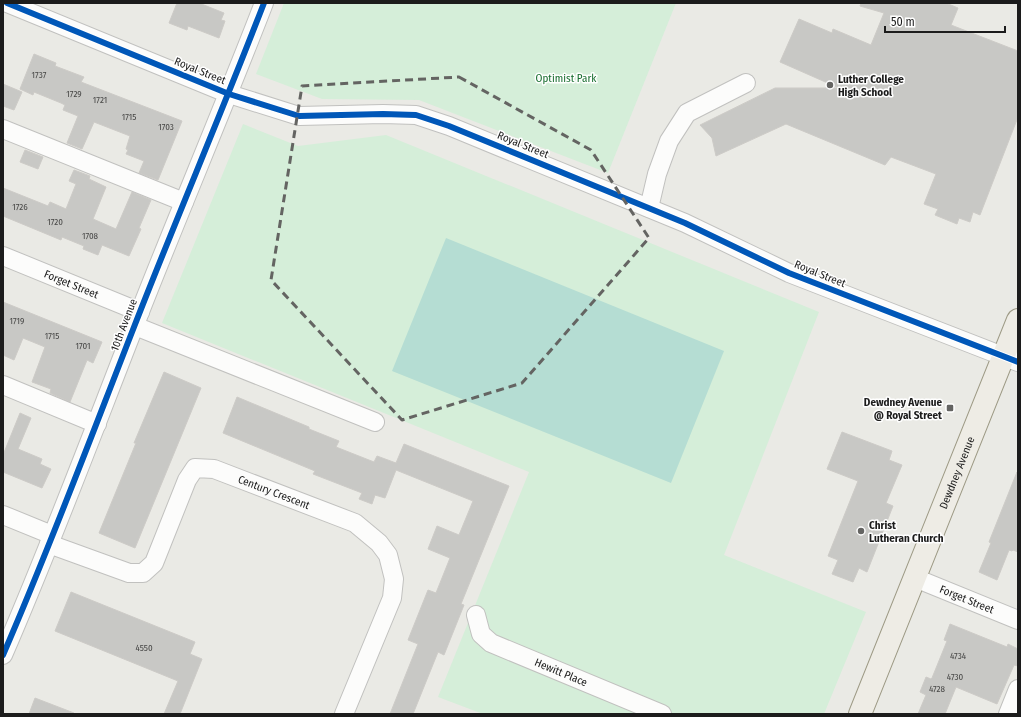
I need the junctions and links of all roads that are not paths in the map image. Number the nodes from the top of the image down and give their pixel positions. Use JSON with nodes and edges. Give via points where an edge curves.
{"nodes":[{"id":1,"x":7,"y":3,"type":"edge"},
{"id":2,"x":264,"y":3,"type":"edge"},
{"id":3,"x":746,"y":83,"type":"dead end"},
{"id":4,"x":229,"y":94,"type":"junction"},
{"id":5,"x":3,"y":129,"type":"edge"},
{"id":6,"x":184,"y":202,"type":"junction"},
{"id":7,"x":649,"y":208,"type":"junction"},
{"id":8,"x":3,"y":256,"type":"edge"},
{"id":9,"x":137,"y":319,"type":"junction"},
{"id":10,"x":1018,"y":320,"type":"edge"},
{"id":11,"x":1011,"y":359,"type":"edge"},
{"id":12,"x":3,"y":385,"type":"edge"},
{"id":13,"x":375,"y":422,"type":"dead end"},
{"id":14,"x":97,"y":424,"type":"junction"},
{"id":15,"x":3,"y":514,"type":"edge"},
{"id":16,"x":50,"y":539,"type":"junction"},
{"id":17,"x":915,"y":578,"type":"junction"},
{"id":18,"x":476,"y":615,"type":"dead end"},
{"id":19,"x":1018,"y":620,"type":"edge"},
{"id":20,"x":5,"y":646,"type":"edge"},
{"id":21,"x":1018,"y":689,"type":"edge"},
{"id":22,"x":344,"y":714,"type":"edge"},
{"id":23,"x":662,"y":714,"type":"edge"},
{"id":24,"x":860,"y":714,"type":"edge"},
{"id":25,"x":1008,"y":714,"type":"edge"}],
"edges":[{"from":1,"to":4,"type":"street","name":"Royal Street"},
{"from":2,"to":4,"type":"street","name":"10th Avenue"},
{"from":3,"to":7,"type":"street","via":[[687,113],[669,141],[657,174]]},
{"from":4,"to":6,"type":"street","name":"10th Avenue"},
{"from":4,"to":7,"type":"street","name":"Royal Street","via":[[299,116],[416,115],[449,126]]},
{"from":5,"to":6,"type":"street"},
{"from":6,"to":9,"type":"street","name":"10th Avenue"},
{"from":7,"to":11,"type":"street","name":"Royal Street","via":[[789,273]]},
{"from":8,"to":9,"type":"street","name":"Forget Street"},
{"from":9,"to":13,"type":"street","name":"Forget Street"},
{"from":9,"to":14,"type":"street","name":"10th Avenue"},
{"from":10,"to":11,"type":"main road","name":"Dewdney Avenue"},
{"from":11,"to":17,"type":"main road","name":"Dewdney Avenue"},
{"from":12,"to":14,"type":"street"},
{"from":14,"to":16,"type":"street","name":"10th Avenue"},
{"from":15,"to":16,"type":"street"},
{"from":16,"to":20,"type":"street","name":"10th Avenue"},
{"from":16,"to":22,"type":"street","name":"Century Crescent","via":[[129,573],[143,573],[154,563],[195,468],[214,469],[356,524],[388,555],[394,579],[392,598]]},
{"from":17,"to":19,"type":"street","name":"Forget Street"},
{"from":17,"to":24,"type":"main road","name":"Dewdney Avenue"},
{"from":18,"to":23,"type":"street","name":"Hewitt Place","via":[[481,634],[491,643]]},
{"from":21,"to":25,"type":"street"}]}
